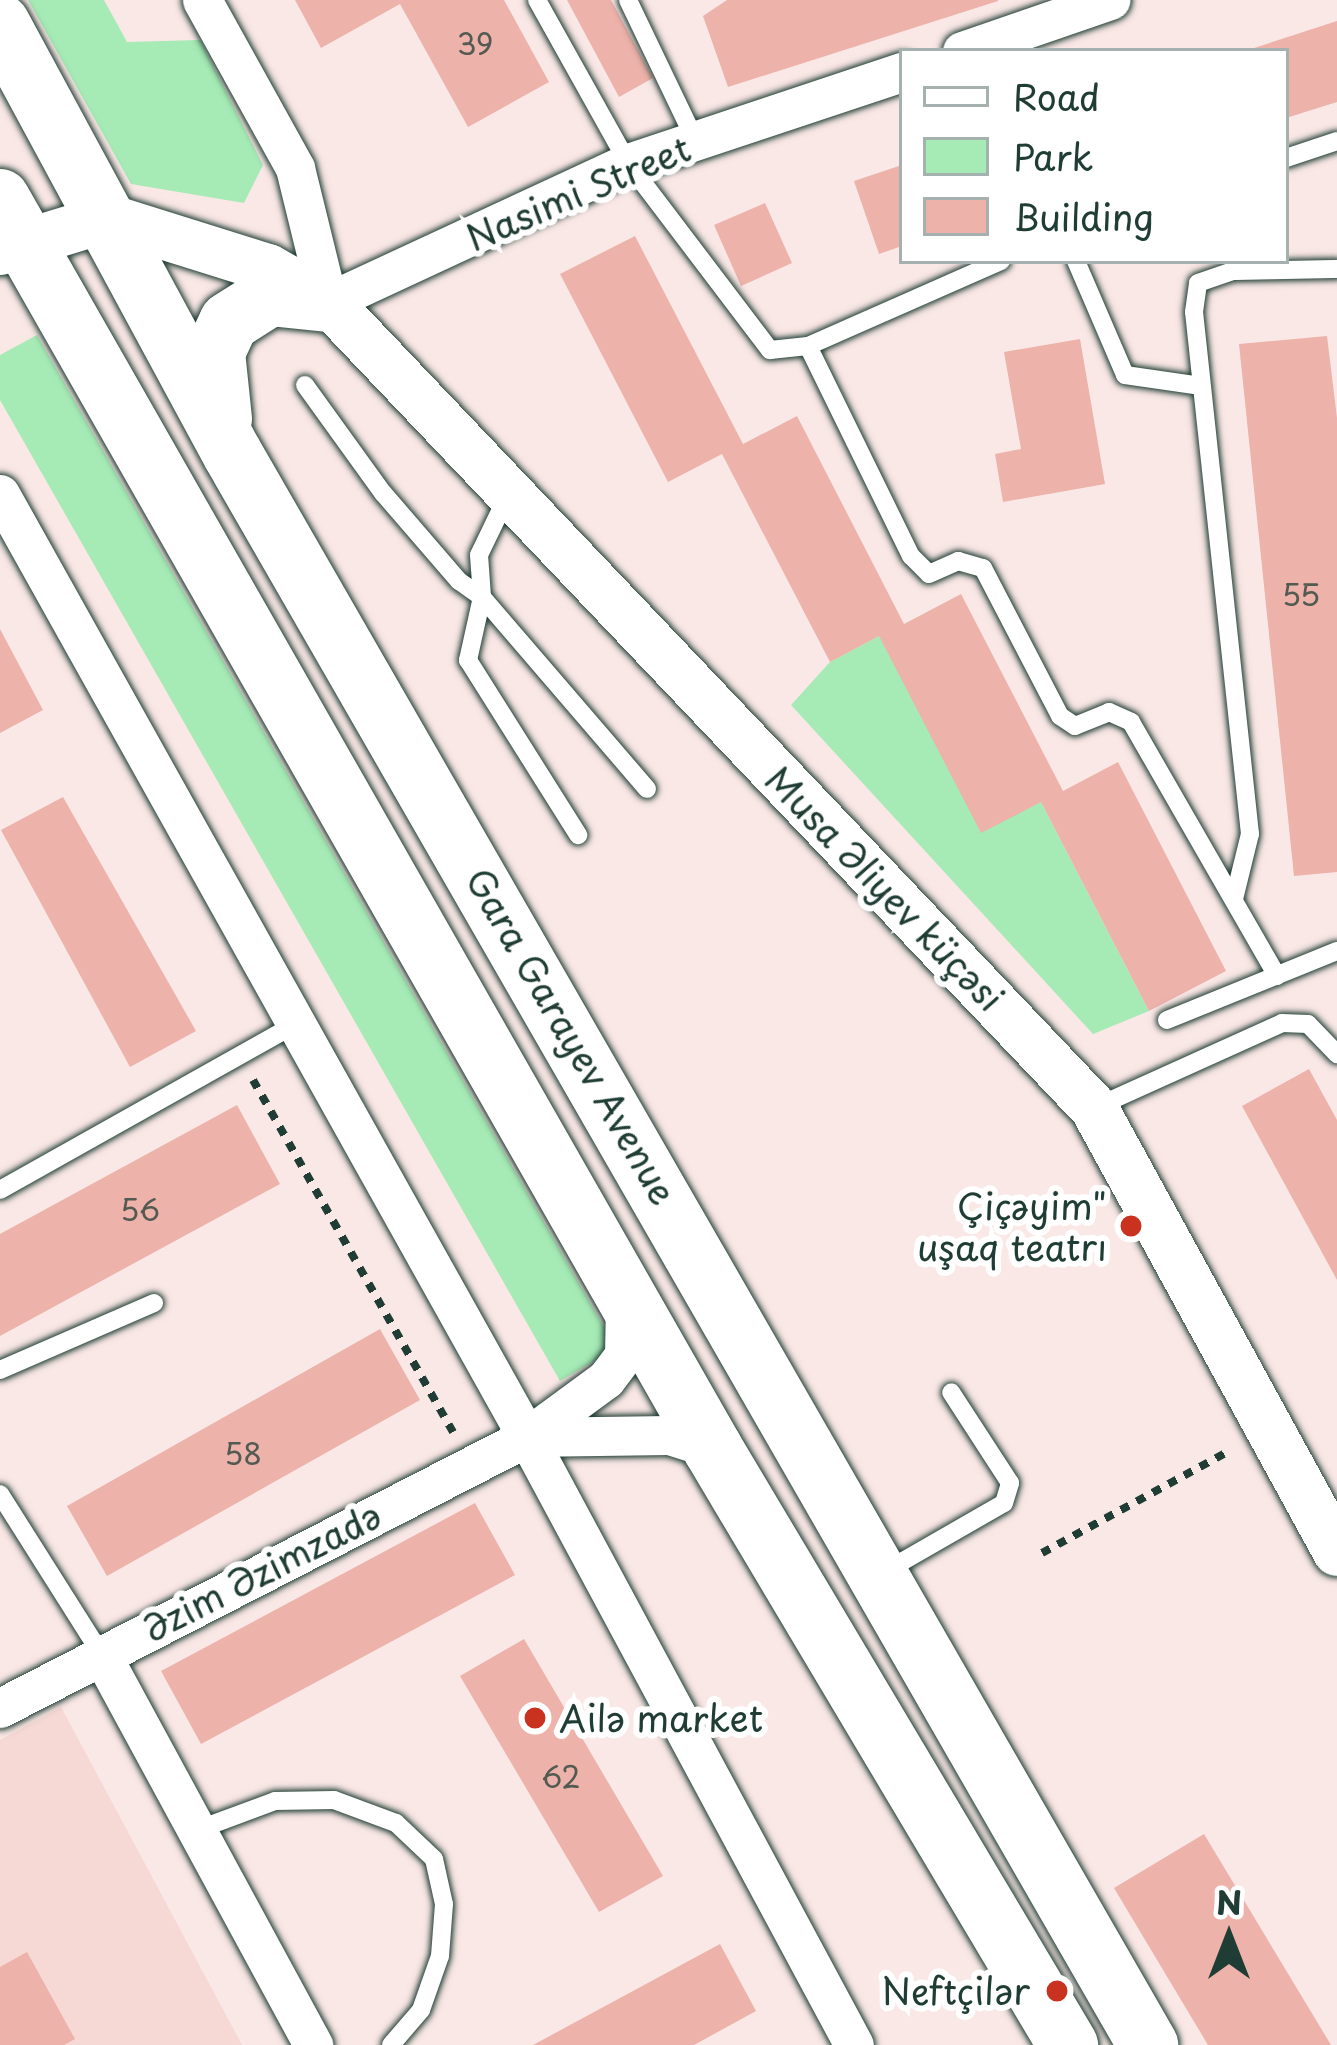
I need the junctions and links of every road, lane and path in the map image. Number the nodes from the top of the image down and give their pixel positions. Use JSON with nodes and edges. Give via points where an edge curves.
{"nodes":[{"id":1,"x":202,"y":0,"type":"edge"},
{"id":2,"x":537,"y":0,"type":"edge"},
{"id":3,"x":1110,"y":0,"type":"edge"},
{"id":4,"x":635,"y":3,"type":"edge"},
{"id":5,"x":0,"y":24,"type":"edge"},
{"id":6,"x":971,"y":48,"type":"edge"},
{"id":7,"x":899,"y":73,"type":"edge"},
{"id":8,"x":1337,"y":141,"type":"edge"},
{"id":9,"x":697,"y":142,"type":"junction"},
{"id":10,"x":1289,"y":157,"type":"edge"},
{"id":11,"x":628,"y":164,"type":"junction"},
{"id":12,"x":108,"y":218,"type":"junction"},
{"id":13,"x":8,"y":230,"type":"edge"},
{"id":14,"x":994,"y":264,"type":"edge"},
{"id":15,"x":1077,"y":264,"type":"edge"},
{"id":16,"x":1337,"y":269,"type":"edge"},
{"id":17,"x":328,"y":302,"type":"junction"},
{"id":18,"x":808,"y":346,"type":"junction"},
{"id":19,"x":305,"y":385,"type":"dead end"},
{"id":20,"x":1202,"y":386,"type":"junction"},
{"id":21,"x":232,"y":453,"type":"junction"},
{"id":22,"x":509,"y":493,"type":"junction"},
{"id":23,"x":4,"y":513,"type":"edge"},
{"id":24,"x":482,"y":597,"type":"junction"},
{"id":25,"x":647,"y":789,"type":"dead end"},
{"id":26,"x":578,"y":835,"type":"dead end"},
{"id":27,"x":1234,"y":899,"type":"junction"},
{"id":28,"x":1337,"y":951,"type":"edge"},
{"id":29,"x":1277,"y":976,"type":"junction"},
{"id":30,"x":1167,"y":1021,"type":"dead end"},
{"id":31,"x":296,"y":1024,"type":"junction"},
{"id":32,"x":1337,"y":1054,"type":"edge"},
{"id":33,"x":240,"y":1056,"type":"junction"},
{"id":34,"x":1094,"y":1108,"type":"junction"},
{"id":35,"x":0,"y":1190,"type":"edge"},
{"id":36,"x":623,"y":1292,"type":"junction"},
{"id":37,"x":154,"y":1303,"type":"dead end"},
{"id":38,"x":0,"y":1370,"type":"edge"},
{"id":39,"x":951,"y":1392,"type":"dead end"},
{"id":40,"x":527,"y":1437,"type":"junction"},
{"id":41,"x":713,"y":1449,"type":"junction"},
{"id":42,"x":1227,"y":1452,"type":"dead end"},
{"id":43,"x":472,"y":1465,"type":"junction"},
{"id":44,"x":0,"y":1494,"type":"edge"},
{"id":45,"x":1337,"y":1552,"type":"edge"},
{"id":46,"x":1042,"y":1553,"type":"dead end"},
{"id":47,"x":880,"y":1575,"type":"junction"},
{"id":48,"x":101,"y":1654,"type":"junction"},
{"id":49,"x":0,"y":1708,"type":"edge"},
{"id":50,"x":196,"y":1829,"type":"junction"},
{"id":51,"x":313,"y":2045,"type":"edge"},
{"id":52,"x":391,"y":2045,"type":"edge"},
{"id":53,"x":854,"y":2045,"type":"edge"},
{"id":54,"x":1068,"y":2045,"type":"edge"},
{"id":55,"x":1148,"y":2045,"type":"edge"}],
"edges":[{"from":1,"to":17,"type":"street","name":"Musa Əliyev küçəsi","via":[[295,168]]},
{"from":2,"to":11,"type":"lane"},
{"from":3,"to":6,"type":"street"},
{"from":4,"to":9,"type":"lane"},
{"from":5,"to":12,"type":"main road","name":"Gara Garayev Avenue"},
{"from":7,"to":9,"type":"street","name":"Nasimi Street"},
{"from":8,"to":10,"type":"lane"},
{"from":9,"to":11,"type":"street","name":"Nasimi Street"},
{"from":11,"to":17,"type":"street","name":"Nasimi Street"},
{"from":11,"to":18,"type":"lane","via":[[770,350]]},
{"from":12,"to":13,"type":"street"},
{"from":12,"to":17,"type":"street","name":"Musa Əliyev küçəsi","via":[[268,268]]},
{"from":12,"to":21,"type":"main road","name":"Gara Garayev Avenue"},
{"from":13,"to":36,"type":"main road"},
{"from":14,"to":18,"type":"lane"},
{"from":15,"to":20,"type":"lane","via":[[1125,375]]},
{"from":16,"to":20,"type":"lane","via":[[1232,272],[1198,283]]},
{"from":17,"to":21,"type":"main road","via":[[270,296],[241,310],[220,335],[214,368]]},
{"from":17,"to":22,"type":"street","name":"Musa Əliyev küçəsi"},
{"from":18,"to":27,"type":"lane","via":[[910,556],[929,574],[958,561],[982,568],[1060,716],[1075,726],[1109,712],[1131,722]]},
{"from":19,"to":24,"type":"lane","via":[[383,493]]},
{"from":20,"to":27,"type":"lane","via":[[1250,833]]},
{"from":21,"to":47,"type":"main road","name":"Gara Garayev Avenue"},
{"from":22,"to":24,"type":"lane","via":[[479,555]]},
{"from":22,"to":34,"type":"street","name":"Musa Əliyev küçəsi"},
{"from":23,"to":31,"type":"street"},
{"from":24,"to":25,"type":"lane"},
{"from":24,"to":26,"type":"lane","via":[[468,660]]},
{"from":27,"to":29,"type":"lane"},
{"from":28,"to":29,"type":"lane"},
{"from":29,"to":30,"type":"lane"},
{"from":31,"to":33,"type":"lane"},
{"from":31,"to":40,"type":"street"},
{"from":32,"to":34,"type":"lane","via":[[1308,1024],[1282,1023]]},
{"from":33,"to":35,"type":"lane"},
{"from":33,"to":43,"type":"path"},
{"from":34,"to":45,"type":"street","name":"Musa Əliyev küçəsi"},
{"from":36,"to":40,"type":"street","name":"Əzim Əzimzadə","via":[[624,1355]]},
{"from":36,"to":41,"type":"main road"},
{"from":37,"to":38,"type":"lane"},
{"from":39,"to":47,"type":"lane","via":[[1010,1483],[1004,1503]]},
{"from":40,"to":41,"type":"street","via":[[669,1435]]},
{"from":40,"to":43,"type":"street","name":"Əzim Əzimzadə"},
{"from":40,"to":53,"type":"street"},
{"from":41,"to":54,"type":"main road"},
{"from":42,"to":46,"type":"path"},
{"from":43,"to":48,"type":"street","name":"Əzim Əzimzadə"},
{"from":44,"to":48,"type":"lane"},
{"from":47,"to":55,"type":"main road","name":"Gara Garayev Avenue"},
{"from":48,"to":49,"type":"street","name":"Əzim Əzimzadə"},
{"from":48,"to":50,"type":"street"},
{"from":50,"to":51,"type":"street"},
{"from":50,"to":52,"type":"lane","via":[[274,1801],[334,1800],[396,1823],[434,1859],[444,1904],[440,1956],[422,2010]]}]}
